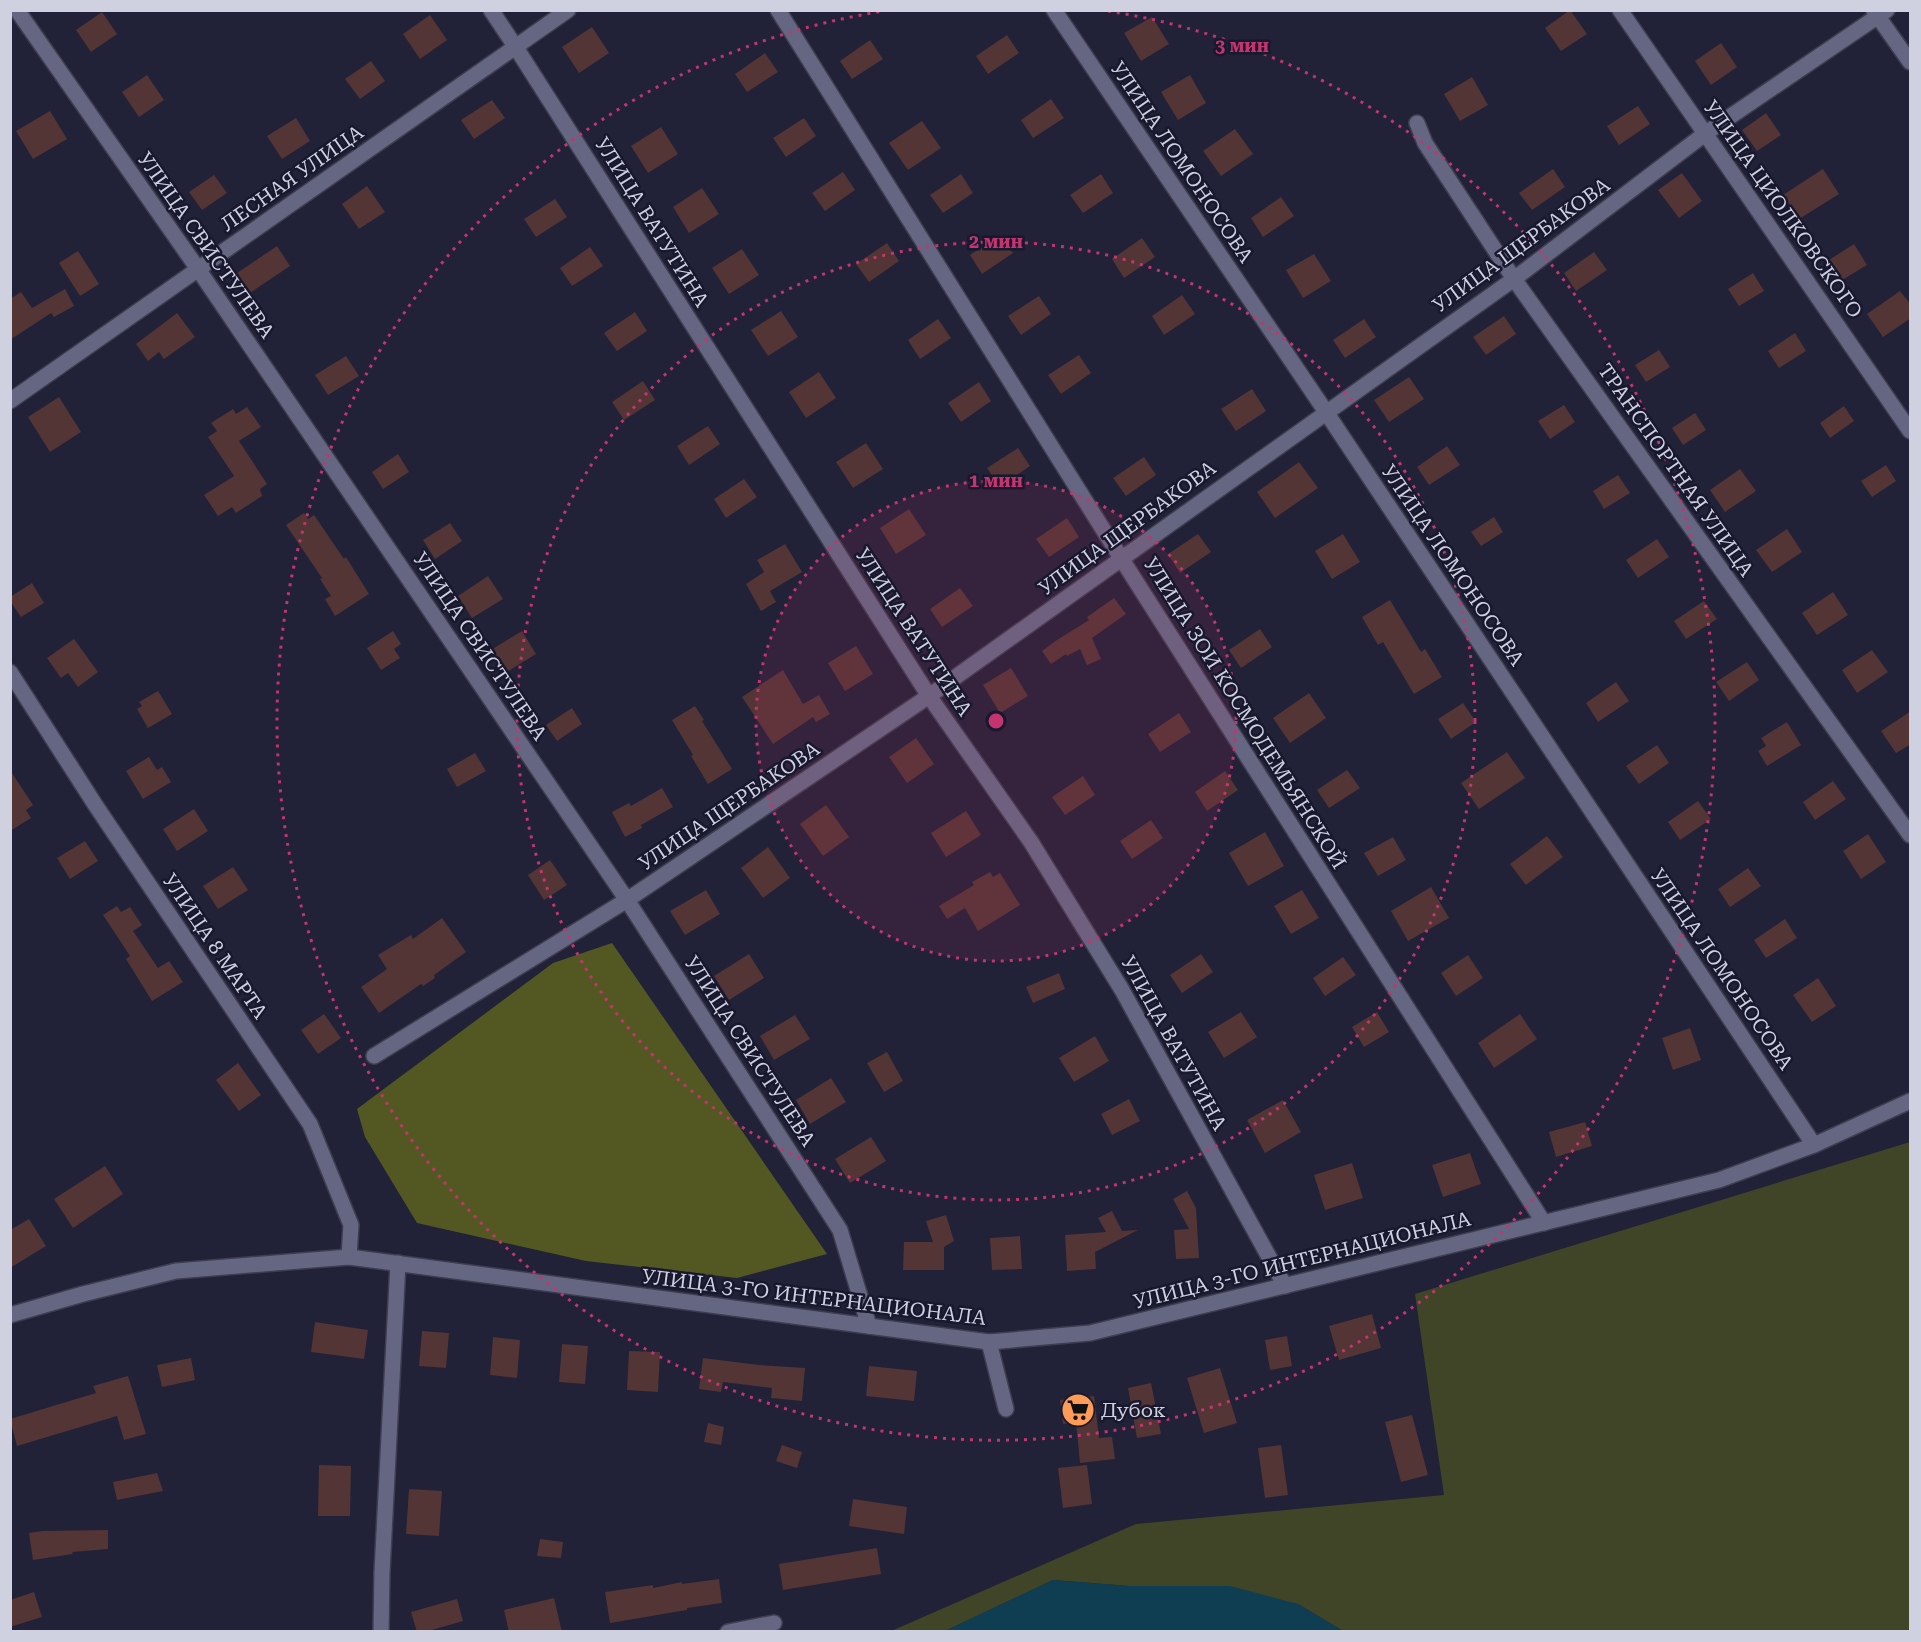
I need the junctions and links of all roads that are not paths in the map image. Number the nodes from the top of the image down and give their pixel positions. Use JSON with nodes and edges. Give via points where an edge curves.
{"nodes":[{"id":1,"x":17,"y":10,"type":"edge"},
{"id":2,"x":490,"y":10,"type":"edge"},
{"id":3,"x":568,"y":10,"type":"edge"},
{"id":4,"x":778,"y":10,"type":"edge"},
{"id":5,"x":1054,"y":10,"type":"edge"},
{"id":6,"x":1620,"y":10,"type":"edge"},
{"id":7,"x":1880,"y":13,"type":"edge"},
{"id":8,"x":515,"y":46,"type":"junction"},
{"id":9,"x":1911,"y":62,"type":"edge"},
{"id":10,"x":1417,"y":123,"type":"dead end"},
{"id":11,"x":1706,"y":133,"type":"junction"},
{"id":12,"x":198,"y":269,"type":"junction"},
{"id":13,"x":1514,"y":279,"type":"junction"},
{"id":14,"x":10,"y":400,"type":"edge"},
{"id":15,"x":1326,"y":412,"type":"junction"},
{"id":16,"x":1911,"y":431,"type":"edge"},
{"id":17,"x":1121,"y":558,"type":"junction"},
{"id":18,"x":10,"y":672,"type":"edge"},
{"id":19,"x":929,"y":696,"type":"junction"},
{"id":20,"x":1911,"y":835,"type":"edge"},
{"id":21,"x":627,"y":900,"type":"junction"},
{"id":22,"x":374,"y":1056,"type":"dead end"},
{"id":23,"x":1911,"y":1101,"type":"edge"},
{"id":24,"x":1814,"y":1145,"type":"junction"},
{"id":25,"x":1544,"y":1223,"type":"junction"},
{"id":26,"x":349,"y":1257,"type":"junction"},
{"id":27,"x":398,"y":1263,"type":"junction"},
{"id":28,"x":1285,"y":1286,"type":"junction"},
{"id":29,"x":10,"y":1315,"type":"edge"},
{"id":30,"x":869,"y":1326,"type":"junction"},
{"id":31,"x":988,"y":1342,"type":"junction"},
{"id":32,"x":1006,"y":1409,"type":"dead end"},
{"id":33,"x":774,"y":1623,"type":"dead end"},
{"id":34,"x":381,"y":1632,"type":"edge"},
{"id":35,"x":728,"y":1632,"type":"edge"}],
"edges":[{"from":1,"to":12,"type":"street","name":"УЛИЦА СВИСТУЛЕВА"},
{"from":2,"to":8,"type":"street","name":"УЛИЦА ВАТУТИНА"},
{"from":3,"to":8,"type":"street","name":"ЛЕСНАЯ УЛИЦА"},
{"from":4,"to":17,"type":"street","name":"УЛИЦА ЗОИ КОСМОДЕМЬЯНСКОЙ"},
{"from":5,"to":15,"type":"street","name":"УЛИЦА ЛОМОНОСОВА"},
{"from":6,"to":11,"type":"street","name":"УЛИЦА ЦИОЛКОВСКОГО"},
{"from":7,"to":9,"type":"street"},
{"from":7,"to":11,"type":"street","name":"УЛИЦА ЩЕРБАКОВА"},
{"from":8,"to":12,"type":"street","name":"ЛЕСНАЯ УЛИЦА"},
{"from":8,"to":19,"type":"street","name":"УЛИЦА ВАТУТИНА"},
{"from":10,"to":13,"type":"street","name":"ТРАНСПОРТНАЯ УЛИЦА","via":[[1425,143]]},
{"from":11,"to":13,"type":"street","name":"УЛИЦА ЩЕРБАКОВА"},
{"from":11,"to":16,"type":"street","name":"УЛИЦА ЦИОЛКОВСКОГО"},
{"from":12,"to":14,"type":"street","name":"ЛЕСНАЯ УЛИЦА"},
{"from":12,"to":21,"type":"street","name":"УЛИЦА СВИСТУЛЕВА"},
{"from":13,"to":15,"type":"street","name":"УЛИЦА ЩЕРБАКОВА"},
{"from":13,"to":20,"type":"street","name":"ТРАНСПОРТНАЯ УЛИЦА"},
{"from":15,"to":17,"type":"street","name":"УЛИЦА ЩЕРБАКОВА"},
{"from":15,"to":24,"type":"street","name":"УЛИЦА ЛОМОНОСОВА"},
{"from":17,"to":19,"type":"street","name":"УЛИЦА ЩЕРБАКОВА"},
{"from":17,"to":25,"type":"street","name":"УЛИЦА ЗОИ КОСМОДЕМЬЯНСКОЙ"},
{"from":18,"to":26,"type":"street","name":"УЛИЦА 8 МАРТА","via":[[310,1124],[351,1225]]},
{"from":19,"to":21,"type":"street","name":"УЛИЦА ЩЕРБАКОВА"},
{"from":19,"to":28,"type":"street","name":"УЛИЦА ВАТУТИНА","via":[[1031,842],[1122,990]]},
{"from":21,"to":22,"type":"street","name":"УЛИЦА ЩЕРБАКОВА"},
{"from":21,"to":30,"type":"street","name":"УЛИЦА СВИСТУЛЕВА","via":[[840,1230]]},
{"from":23,"to":24,"type":"street","name":"УЛИЦА 3-ГО ИНТЕРНАЦИОНАЛА"},
{"from":24,"to":25,"type":"street","name":"УЛИЦА 3-ГО ИНТЕРНАЦИОНАЛА","via":[[1719,1180]]},
{"from":25,"to":28,"type":"street","name":"УЛИЦА 3-ГО ИНТЕРНАЦИОНАЛА"},
{"from":26,"to":27,"type":"street","name":"УЛИЦА 3-ГО ИНТЕРНАЦИОНАЛА"},
{"from":26,"to":29,"type":"street","name":"УЛИЦА 3-ГО ИНТЕРНАЦИОНАЛА","via":[[176,1271]]},
{"from":27,"to":30,"type":"street","name":"УЛИЦА 3-ГО ИНТЕРНАЦИОНАЛА"},
{"from":27,"to":34,"type":"street"},
{"from":28,"to":31,"type":"street","name":"УЛИЦА 3-ГО ИНТЕРНАЦИОНАЛА","via":[[1090,1334]]},
{"from":30,"to":31,"type":"street","name":"УЛИЦА 3-ГО ИНТЕРНАЦИОНАЛА"},
{"from":31,"to":32,"type":"street"},
{"from":33,"to":35,"type":"street"}]}
